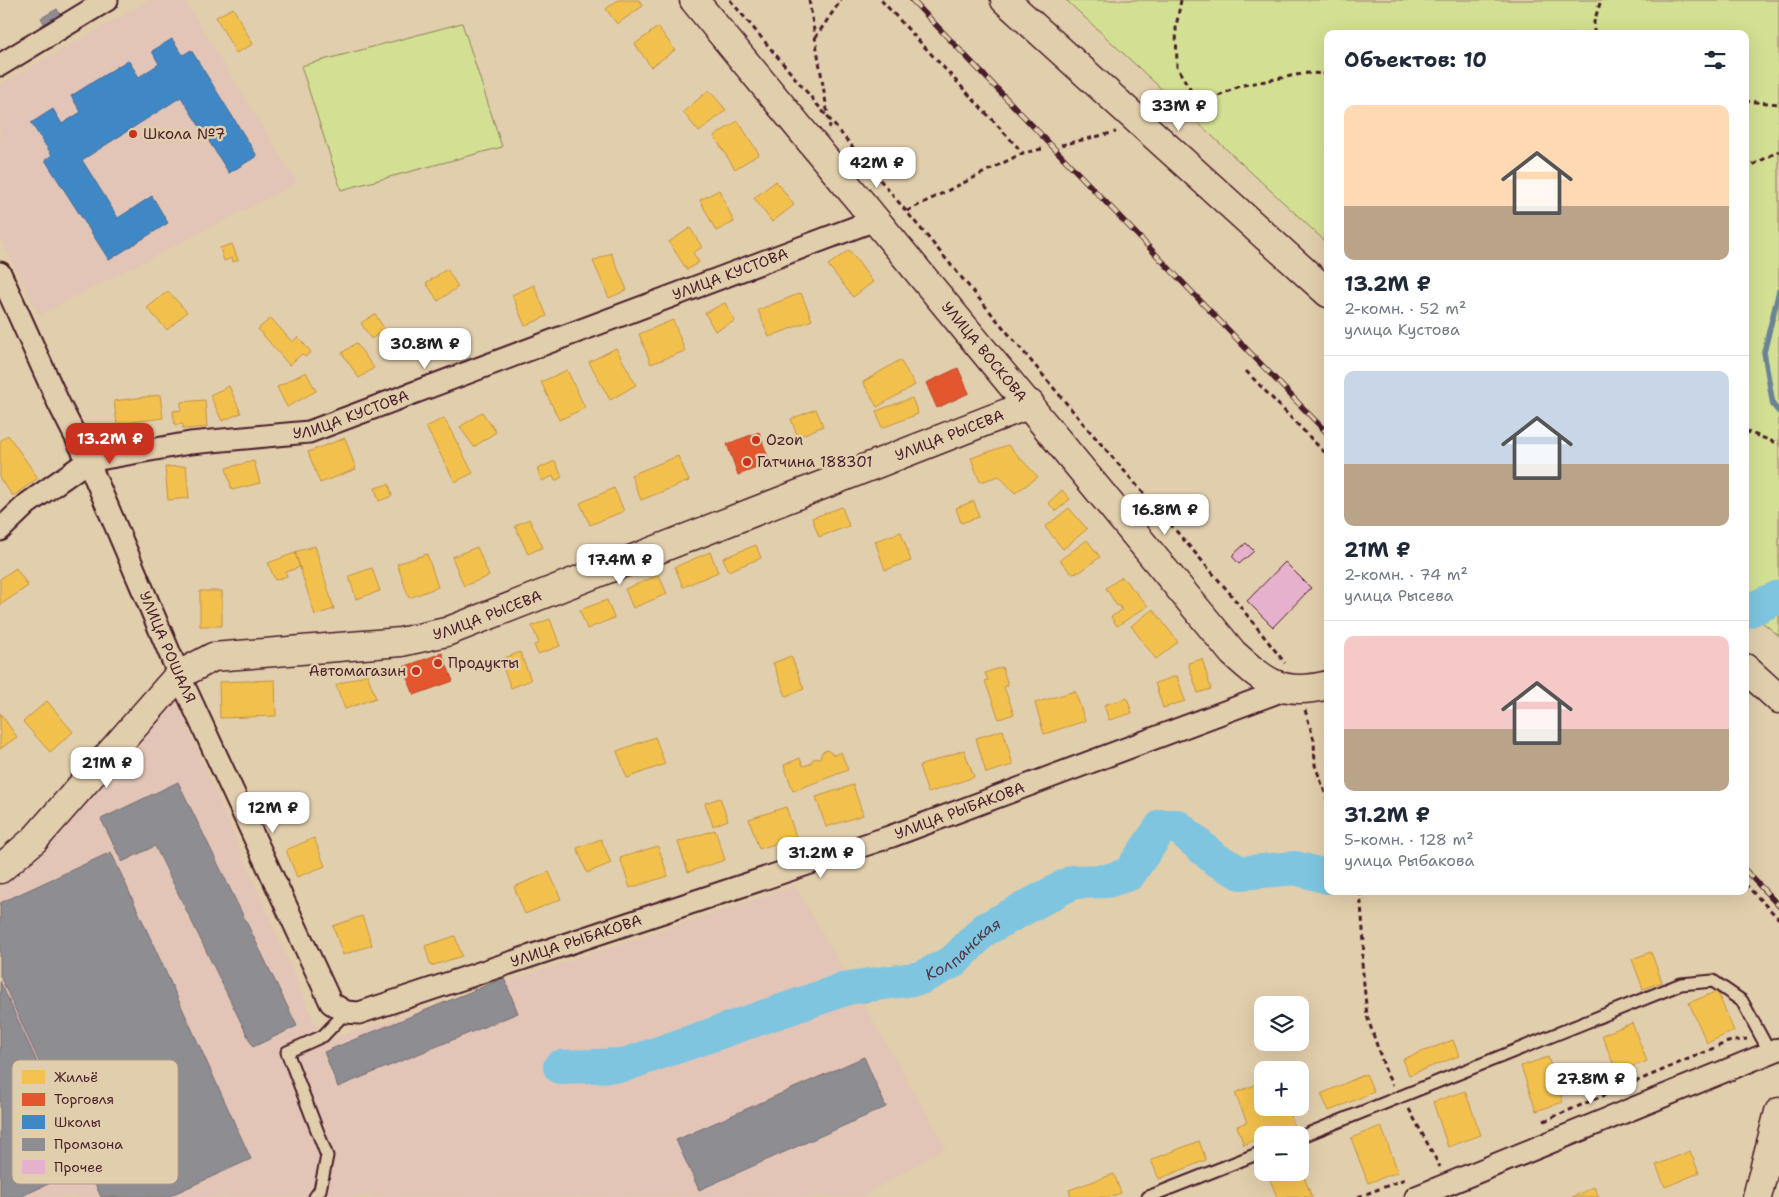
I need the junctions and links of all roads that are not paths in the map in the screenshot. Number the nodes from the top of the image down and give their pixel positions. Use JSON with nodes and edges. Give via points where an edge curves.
{"nodes":[{"id":1,"x":107,"y":0,"type":"edge"},
{"id":2,"x":694,"y":0,"type":"edge"},
{"id":3,"x":1004,"y":0,"type":"edge"},
{"id":4,"x":0,"y":65,"type":"edge"},
{"id":5,"x":875,"y":220,"type":"junction"},
{"id":6,"x":0,"y":273,"type":"edge"},
{"id":7,"x":1324,"y":289,"type":"edge"},
{"id":8,"x":1030,"y":404,"type":"junction"},
{"id":9,"x":88,"y":460,"type":"junction"},
{"id":10,"x":0,"y":530,"type":"edge"},
{"id":11,"x":1749,"y":672,"type":"edge"},
{"id":12,"x":179,"y":675,"type":"junction"},
{"id":13,"x":1324,"y":685,"type":"edge"},
{"id":14,"x":1256,"y":689,"type":"junction"},
{"id":15,"x":1779,"y":699,"type":"edge"},
{"id":16,"x":0,"y":869,"type":"edge"},
{"id":17,"x":346,"y":1012,"type":"junction"},
{"id":18,"x":1770,"y":1046,"type":"edge"},
{"id":19,"x":1779,"y":1112,"type":"edge"},
{"id":20,"x":1309,"y":1134,"type":"edge"},
{"id":21,"x":1254,"y":1155,"type":"edge"},
{"id":22,"x":1414,"y":1187,"type":"edge"},
{"id":23,"x":315,"y":1197,"type":"edge"},
{"id":24,"x":1148,"y":1197,"type":"edge"},
{"id":25,"x":1757,"y":1197,"type":"edge"}],
"edges":[{"from":1,"to":4,"type":"street"},
{"from":2,"to":5,"type":"main road","name":"УЛИЦА ВОСКОВА"},
{"from":3,"to":7,"type":"main road"},
{"from":5,"to":8,"type":"main road","name":"УЛИЦА ВОСКОВА"},
{"from":5,"to":9,"type":"street","name":"УЛИЦА КУСТОВА","via":[[309,432],[190,443]]},
{"from":6,"to":9,"type":"street","name":"УЛИЦА РОШАЛЯ"},
{"from":8,"to":12,"type":"main road","name":"УЛИЦА РЫСЕВА","via":[[446,632],[401,642],[213,657]]},
{"from":8,"to":14,"type":"main road","name":"УЛИЦА ВОСКОВА","via":[[1233,653]]},
{"from":9,"to":10,"type":"street","name":"УЛИЦА КУСТОВА","via":[[26,504]]},
{"from":9,"to":12,"type":"street","name":"УЛИЦА РОШАЛЯ"},
{"from":11,"to":15,"type":"main road"},
{"from":12,"to":16,"type":"main road","name":"УЛИЦА РЫСЕВА","via":[[35,839]]},
{"from":12,"to":17,"type":"street","name":"УЛИЦА РОШАЛЯ","via":[[332,1003]]},
{"from":13,"to":14,"type":"main road","name":"УЛИЦА ВОСКОВА"},
{"from":14,"to":17,"type":"street","name":"УЛИЦА РЫБАКОВА","via":[[892,836],[359,1013]]},
{"from":17,"to":23,"type":"lane","via":[[323,1036],[287,1052],[327,1156],[320,1190]]},
{"from":18,"to":20,"type":"lane","via":[[1742,1001],[1713,981],[1680,984]]},
{"from":18,"to":22,"type":"street"},
{"from":19,"to":25,"type":"main road"},
{"from":21,"to":24,"type":"lane"}]}
